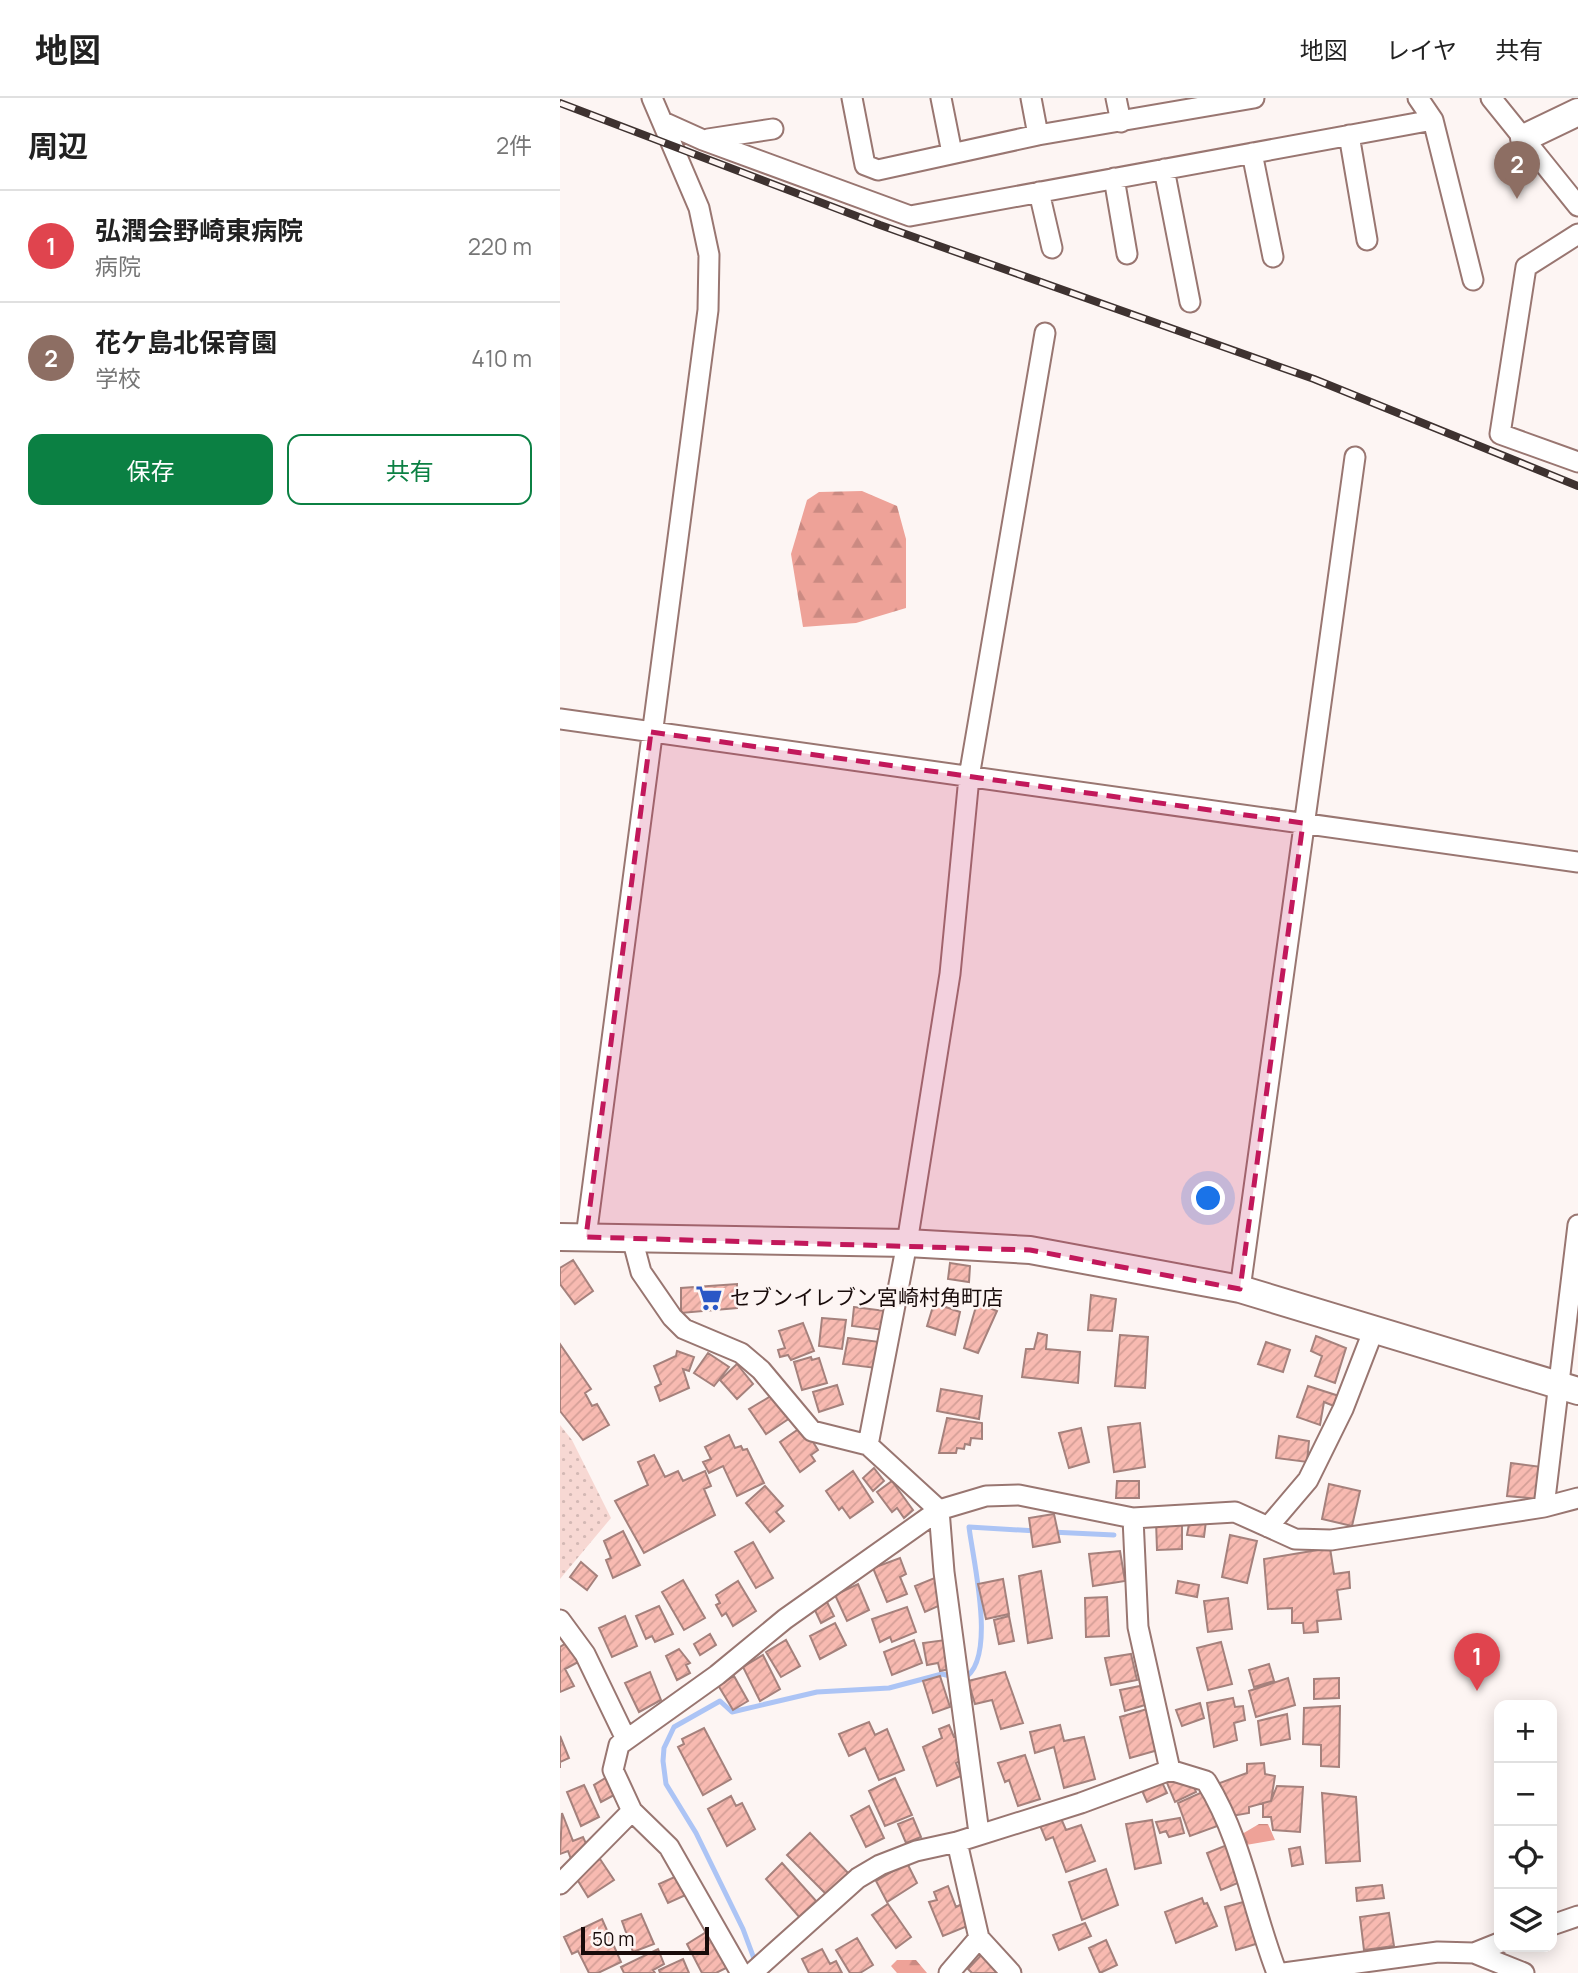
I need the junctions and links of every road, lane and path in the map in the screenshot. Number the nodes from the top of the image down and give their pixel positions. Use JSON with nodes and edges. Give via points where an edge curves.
{"nodes":[{"id":1,"x":652,"y":98,"type":"edge"},
{"id":2,"x":852,"y":98,"type":"edge"},
{"id":3,"x":941,"y":98,"type":"edge"},
{"id":4,"x":1031,"y":98,"type":"edge"},
{"id":5,"x":1116,"y":98,"type":"edge"},
{"id":6,"x":1254,"y":98,"type":"edge"},
{"id":7,"x":1418,"y":98,"type":"edge"},
{"id":8,"x":1491,"y":98,"type":"edge"},
{"id":9,"x":1207,"y":102,"type":"edge"},
{"id":10,"x":1578,"y":112,"type":"edge"},
{"id":11,"x":1433,"y":120,"type":"junction"},
{"id":12,"x":663,"y":122,"type":"junction"},
{"id":13,"x":1121,"y":122,"type":"junction"},
{"id":14,"x":773,"y":129,"type":"dead end"},
{"id":15,"x":1038,"y":135,"type":"junction"},
{"id":16,"x":1349,"y":135,"type":"junction"},
{"id":17,"x":1524,"y":138,"type":"junction"},
{"id":18,"x":703,"y":140,"type":"junction"},
{"id":19,"x":952,"y":153,"type":"junction"},
{"id":20,"x":1252,"y":153,"type":"junction"},
{"id":21,"x":1164,"y":169,"type":"junction"},
{"id":22,"x":1114,"y":178,"type":"junction"},
{"id":23,"x":1040,"y":192,"type":"junction"},
{"id":24,"x":1578,"y":206,"type":"edge"},
{"id":25,"x":1578,"y":234,"type":"edge"},
{"id":26,"x":1367,"y":240,"type":"dead end"},
{"id":27,"x":1052,"y":248,"type":"dead end"},
{"id":28,"x":1127,"y":254,"type":"dead end"},
{"id":29,"x":1273,"y":257,"type":"dead end"},
{"id":30,"x":1473,"y":280,"type":"dead end"},
{"id":31,"x":1190,"y":302,"type":"dead end"},
{"id":32,"x":1045,"y":333,"type":"dead end"},
{"id":33,"x":1355,"y":457,"type":"dead end"},
{"id":34,"x":1578,"y":462,"type":"edge"},
{"id":35,"x":560,"y":719,"type":"edge"},
{"id":36,"x":650,"y":732,"type":"junction"},
{"id":37,"x":969,"y":777,"type":"junction"},
{"id":38,"x":1303,"y":823,"type":"junction"},
{"id":39,"x":1578,"y":862,"type":"edge"},
{"id":40,"x":1578,"y":1225,"type":"edge"},
{"id":41,"x":573,"y":1237,"type":"edge"},
{"id":42,"x":632,"y":1238,"type":"junction"},
{"id":43,"x":907,"y":1243,"type":"junction"},
{"id":44,"x":1240,"y":1289,"type":"junction"},
{"id":45,"x":1374,"y":1328,"type":"junction"},
{"id":46,"x":1567,"y":1388,"type":"edge"},
{"id":47,"x":869,"y":1445,"type":"junction"},
{"id":48,"x":1578,"y":1498,"type":"edge"},
{"id":49,"x":1544,"y":1507,"type":"junction"},
{"id":50,"x":939,"y":1510,"type":"junction"},
{"id":51,"x":1133,"y":1518,"type":"junction"},
{"id":52,"x":1268,"y":1527,"type":"junction"},
{"id":53,"x":560,"y":1620,"type":"edge"},
{"id":54,"x":626,"y":1739,"type":"junction"},
{"id":55,"x":1170,"y":1770,"type":"junction"},
{"id":56,"x":632,"y":1811,"type":"junction"},
{"id":57,"x":979,"y":1833,"type":"junction"},
{"id":58,"x":957,"y":1842,"type":"junction"},
{"id":59,"x":560,"y":1884,"type":"edge"},
{"id":60,"x":1578,"y":1916,"type":"edge"},
{"id":61,"x":1557,"y":1923,"type":"edge"},
{"id":62,"x":979,"y":1938,"type":"junction"},
{"id":63,"x":1494,"y":1945,"type":"edge"},
{"id":64,"x":1474,"y":1953,"type":"junction"},
{"id":65,"x":740,"y":1972,"type":"edge"},
{"id":66,"x":949,"y":1973,"type":"edge"},
{"id":67,"x":1012,"y":1973,"type":"edge"},
{"id":68,"x":1277,"y":1973,"type":"edge"},
{"id":69,"x":1284,"y":1973,"type":"edge"},
{"id":70,"x":1524,"y":1973,"type":"edge"}],
"edges":[{"from":1,"to":12,"type":"street"},
{"from":2,"to":19,"type":"street","via":[[865,165],[878,170]]},
{"from":3,"to":19,"type":"street"},
{"from":4,"to":15,"type":"street"},
{"from":5,"to":13,"type":"street"},
{"from":6,"to":9,"type":"street"},
{"from":7,"to":11,"type":"street"},
{"from":8,"to":17,"type":"street"},
{"from":9,"to":13,"type":"street"},
{"from":10,"to":17,"type":"street"},
{"from":11,"to":16,"type":"street"},
{"from":11,"to":30,"type":"street"},
{"from":12,"to":18,"type":"street"},
{"from":12,"to":36,"type":"street","via":[[699,208],[709,256],[708,310]]},
{"from":13,"to":15,"type":"street"},
{"from":14,"to":18,"type":"street"},
{"from":15,"to":19,"type":"street"},
{"from":16,"to":20,"type":"street"},
{"from":16,"to":26,"type":"street"},
{"from":17,"to":24,"type":"street"},
{"from":18,"to":23,"type":"street","via":[[910,216]]},
{"from":20,"to":21,"type":"street"},
{"from":20,"to":29,"type":"street"},
{"from":21,"to":22,"type":"street"},
{"from":21,"to":31,"type":"street"},
{"from":22,"to":23,"type":"street"},
{"from":22,"to":28,"type":"street"},
{"from":23,"to":27,"type":"street"},
{"from":25,"to":34,"type":"street","via":[[1527,267],[1500,433]]},
{"from":32,"to":37,"type":"street"},
{"from":33,"to":38,"type":"street"},
{"from":35,"to":36,"type":"street"},
{"from":36,"to":37,"type":"street"},
{"from":36,"to":41,"type":"street"},
{"from":37,"to":38,"type":"street"},
{"from":37,"to":43,"type":"street","via":[[950,974]]},
{"from":38,"to":39,"type":"street"},
{"from":38,"to":44,"type":"street"},
{"from":40,"to":46,"type":"street"},
{"from":41,"to":42,"type":"street"},
{"from":42,"to":43,"type":"street"},
{"from":42,"to":47,"type":"street","via":[[641,1272],[684,1329],[741,1353],[812,1431]]},
{"from":43,"to":44,"type":"street","via":[[1030,1250]]},
{"from":43,"to":47,"type":"street"},
{"from":44,"to":45,"type":"street"},
{"from":45,"to":46,"type":"street"},
{"from":45,"to":52,"type":"street","via":[[1343,1409],[1308,1480]]},
{"from":46,"to":49,"type":"street"},
{"from":47,"to":50,"type":"street"},
{"from":48,"to":49,"type":"street"},
{"from":49,"to":52,"type":"street","via":[[1331,1540],[1295,1539]]},
{"from":50,"to":51,"type":"street","via":[[986,1496],[1019,1495]]},
{"from":50,"to":54,"type":"street"},
{"from":50,"to":57,"type":"street"},
{"from":51,"to":52,"type":"street","via":[[1235,1512]]},
{"from":51,"to":55,"type":"street","via":[[1138,1627]]},
{"from":53,"to":54,"type":"street","via":[[585,1654]]},
{"from":54,"to":56,"type":"street","via":[[619,1745],[612,1770]]},
{"from":55,"to":57,"type":"street"},
{"from":55,"to":68,"type":"street","via":[[1206,1781],[1218,1800],[1235,1837]]},
{"from":56,"to":59,"type":"street"},
{"from":56,"to":65,"type":"street","via":[[669,1847]]},
{"from":57,"to":58,"type":"street"},
{"from":58,"to":62,"type":"street"},
{"from":58,"to":65,"type":"street","via":[[916,1851],[860,1876]]},
{"from":60,"to":61,"type":"street"},
{"from":62,"to":66,"type":"street"},
{"from":62,"to":67,"type":"street"},
{"from":63,"to":64,"type":"street"},
{"from":64,"to":69,"type":"street","via":[[1406,1955]]},
{"from":64,"to":70,"type":"street"}]}
